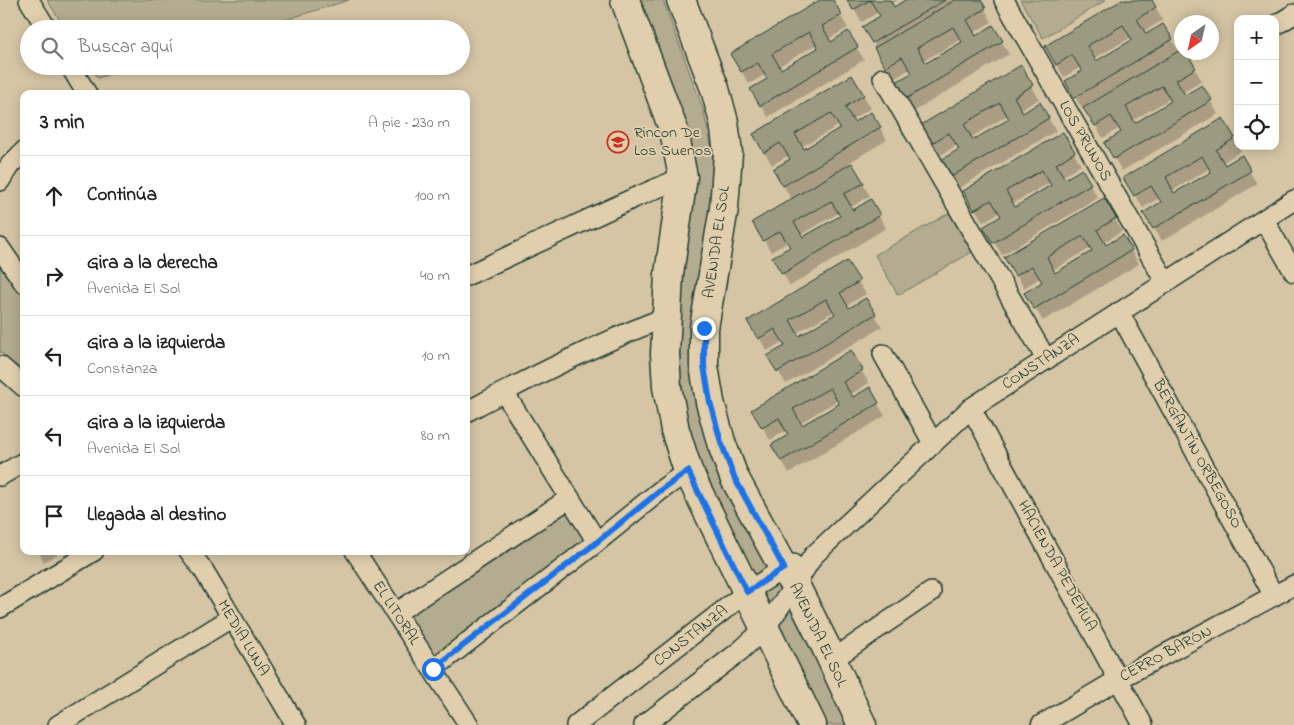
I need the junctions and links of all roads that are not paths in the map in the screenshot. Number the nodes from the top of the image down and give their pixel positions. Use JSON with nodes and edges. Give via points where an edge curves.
{"nodes":[{"id":1,"x":29,"y":0,"type":"edge"},
{"id":2,"x":625,"y":0,"type":"edge"},
{"id":3,"x":681,"y":0,"type":"edge"},
{"id":4,"x":1004,"y":0,"type":"edge"},
{"id":5,"x":1294,"y":14,"type":"edge"},
{"id":6,"x":41,"y":20,"type":"edge"},
{"id":7,"x":1279,"y":23,"type":"edge"},
{"id":8,"x":75,"y":75,"type":"edge"},
{"id":9,"x":883,"y":78,"type":"dead end"},
{"id":10,"x":85,"y":90,"type":"edge"},
{"id":11,"x":20,"y":155,"type":"edge"},
{"id":12,"x":683,"y":177,"type":"junction"},
{"id":13,"x":0,"y":181,"type":"edge"},
{"id":14,"x":1294,"y":200,"type":"edge"},
{"id":15,"x":1264,"y":220,"type":"junction"},
{"id":16,"x":0,"y":248,"type":"edge"},
{"id":17,"x":1294,"y":272,"type":"edge"},
{"id":18,"x":470,"y":274,"type":"edge"},
{"id":19,"x":20,"y":277,"type":"edge"},
{"id":20,"x":1166,"y":283,"type":"junction"},
{"id":21,"x":1119,"y":312,"type":"junction"},
{"id":22,"x":666,"y":317,"type":"junction"},
{"id":23,"x":883,"y":354,"type":"dead end"},
{"id":24,"x":1046,"y":359,"type":"junction"},
{"id":25,"x":0,"y":366,"type":"edge"},
{"id":26,"x":20,"y":384,"type":"edge"},
{"id":27,"x":504,"y":392,"type":"junction"},
{"id":28,"x":971,"y":408,"type":"junction"},
{"id":29,"x":470,"y":410,"type":"edge"},
{"id":30,"x":933,"y":443,"type":"junction"},
{"id":31,"x":20,"y":464,"type":"edge"},
{"id":32,"x":688,"y":471,"type":"junction"},
{"id":33,"x":0,"y":476,"type":"edge"},
{"id":34,"x":570,"y":498,"type":"junction"},
{"id":35,"x":597,"y":542,"type":"junction"},
{"id":36,"x":87,"y":555,"type":"edge"},
{"id":37,"x":193,"y":555,"type":"edge"},
{"id":38,"x":358,"y":555,"type":"edge"},
{"id":39,"x":790,"y":576,"type":"junction"},
{"id":40,"x":1294,"y":585,"type":"edge"},
{"id":41,"x":747,"y":592,"type":"junction"},
{"id":42,"x":931,"y":592,"type":"dead end"},
{"id":43,"x":1274,"y":596,"type":"junction"},
{"id":44,"x":0,"y":608,"type":"edge"},
{"id":45,"x":396,"y":614,"type":"junction"},
{"id":46,"x":232,"y":618,"type":"junction"},
{"id":47,"x":765,"y":628,"type":"junction"},
{"id":48,"x":832,"y":660,"type":"junction"},
{"id":49,"x":433,"y":669,"type":"junction"},
{"id":50,"x":1119,"y":679,"type":"junction"},
{"id":51,"x":58,"y":725,"type":"edge"},
{"id":52,"x":296,"y":725,"type":"edge"},
{"id":53,"x":469,"y":725,"type":"edge"},
{"id":54,"x":576,"y":725,"type":"edge"},
{"id":55,"x":644,"y":725,"type":"edge"},
{"id":56,"x":812,"y":725,"type":"edge"},
{"id":57,"x":862,"y":725,"type":"edge"},
{"id":58,"x":1041,"y":725,"type":"edge"},
{"id":59,"x":1143,"y":725,"type":"edge"}],
"edges":[{"from":1,"to":6,"type":"street"},
{"from":2,"to":12,"type":"main road","via":[[674,131]]},
{"from":3,"to":39,"type":"main road","name":"AVENIDA EL SOL","via":[[715,89],[728,153],[724,208],[704,328],[704,366],[710,402],[734,477]]},
{"from":4,"to":20,"type":"street","name":"LOS PRUNOS"},
{"from":5,"to":7,"type":"street"},
{"from":8,"to":10,"type":"street"},
{"from":9,"to":24,"type":"street"},
{"from":11,"to":13,"type":"street"},
{"from":12,"to":18,"type":"street"},
{"from":12,"to":22,"type":"main road"},
{"from":14,"to":15,"type":"street","name":"CONSTANZA"},
{"from":15,"to":17,"type":"street"},
{"from":15,"to":20,"type":"street","name":"CONSTANZA"},
{"from":16,"to":19,"type":"street"},
{"from":20,"to":21,"type":"street","name":"CONSTANZA"},
{"from":21,"to":24,"type":"street","name":"CONSTANZA"},
{"from":21,"to":43,"type":"street","name":"BERGANTÍN ORBEGOSO"},
{"from":22,"to":27,"type":"street","via":[[627,332]]},
{"from":22,"to":32,"type":"main road","via":[[667,387],[675,430]]},
{"from":23,"to":30,"type":"street"},
{"from":24,"to":28,"type":"street","name":"CONSTANZA"},
{"from":25,"to":26,"type":"street"},
{"from":27,"to":29,"type":"street"},
{"from":27,"to":34,"type":"street"},
{"from":28,"to":30,"type":"street","name":"CONSTANZA"},
{"from":28,"to":50,"type":"street","name":"HACIENDA PEDEHUA"},
{"from":30,"to":39,"type":"street","name":"CONSTANZA"},
{"from":31,"to":33,"type":"street"},
{"from":32,"to":35,"type":"street"},
{"from":32,"to":41,"type":"main road"},
{"from":34,"to":35,"type":"street"},
{"from":34,"to":45,"type":"street"},
{"from":35,"to":49,"type":"street"},
{"from":36,"to":44,"type":"street"},
{"from":37,"to":46,"type":"street","name":"MEDIA LUNA"},
{"from":38,"to":45,"type":"street","name":"EL LITORAL"},
{"from":39,"to":41,"type":"street","name":"CONSTANZA"},
{"from":39,"to":47,"type":"street","name":"CONSTANZA"},
{"from":39,"to":48,"type":"main road","name":"AVENIDA EL SOL"},
{"from":40,"to":43,"type":"street","name":"CERRO BARÓN"},
{"from":41,"to":47,"type":"main road"},
{"from":41,"to":54,"type":"street","name":"CONSTANZA"},
{"from":42,"to":48,"type":"street"},
{"from":43,"to":50,"type":"street","name":"CERRO BARÓN"},
{"from":45,"to":49,"type":"street","name":"EL LITORAL"},
{"from":46,"to":51,"type":"street"},
{"from":46,"to":52,"type":"street","name":"MEDIA LUNA"},
{"from":47,"to":55,"type":"street","name":"CONSTANZA"},
{"from":47,"to":56,"type":"main road"},
{"from":48,"to":57,"type":"main road","name":"AVENIDA EL SOL"},
{"from":49,"to":53,"type":"street","name":"EL LITORAL"},
{"from":50,"to":58,"type":"street","name":"CERRO BARÓN"},
{"from":50,"to":59,"type":"street","name":"HACIENDA PEDEHUA"}]}
